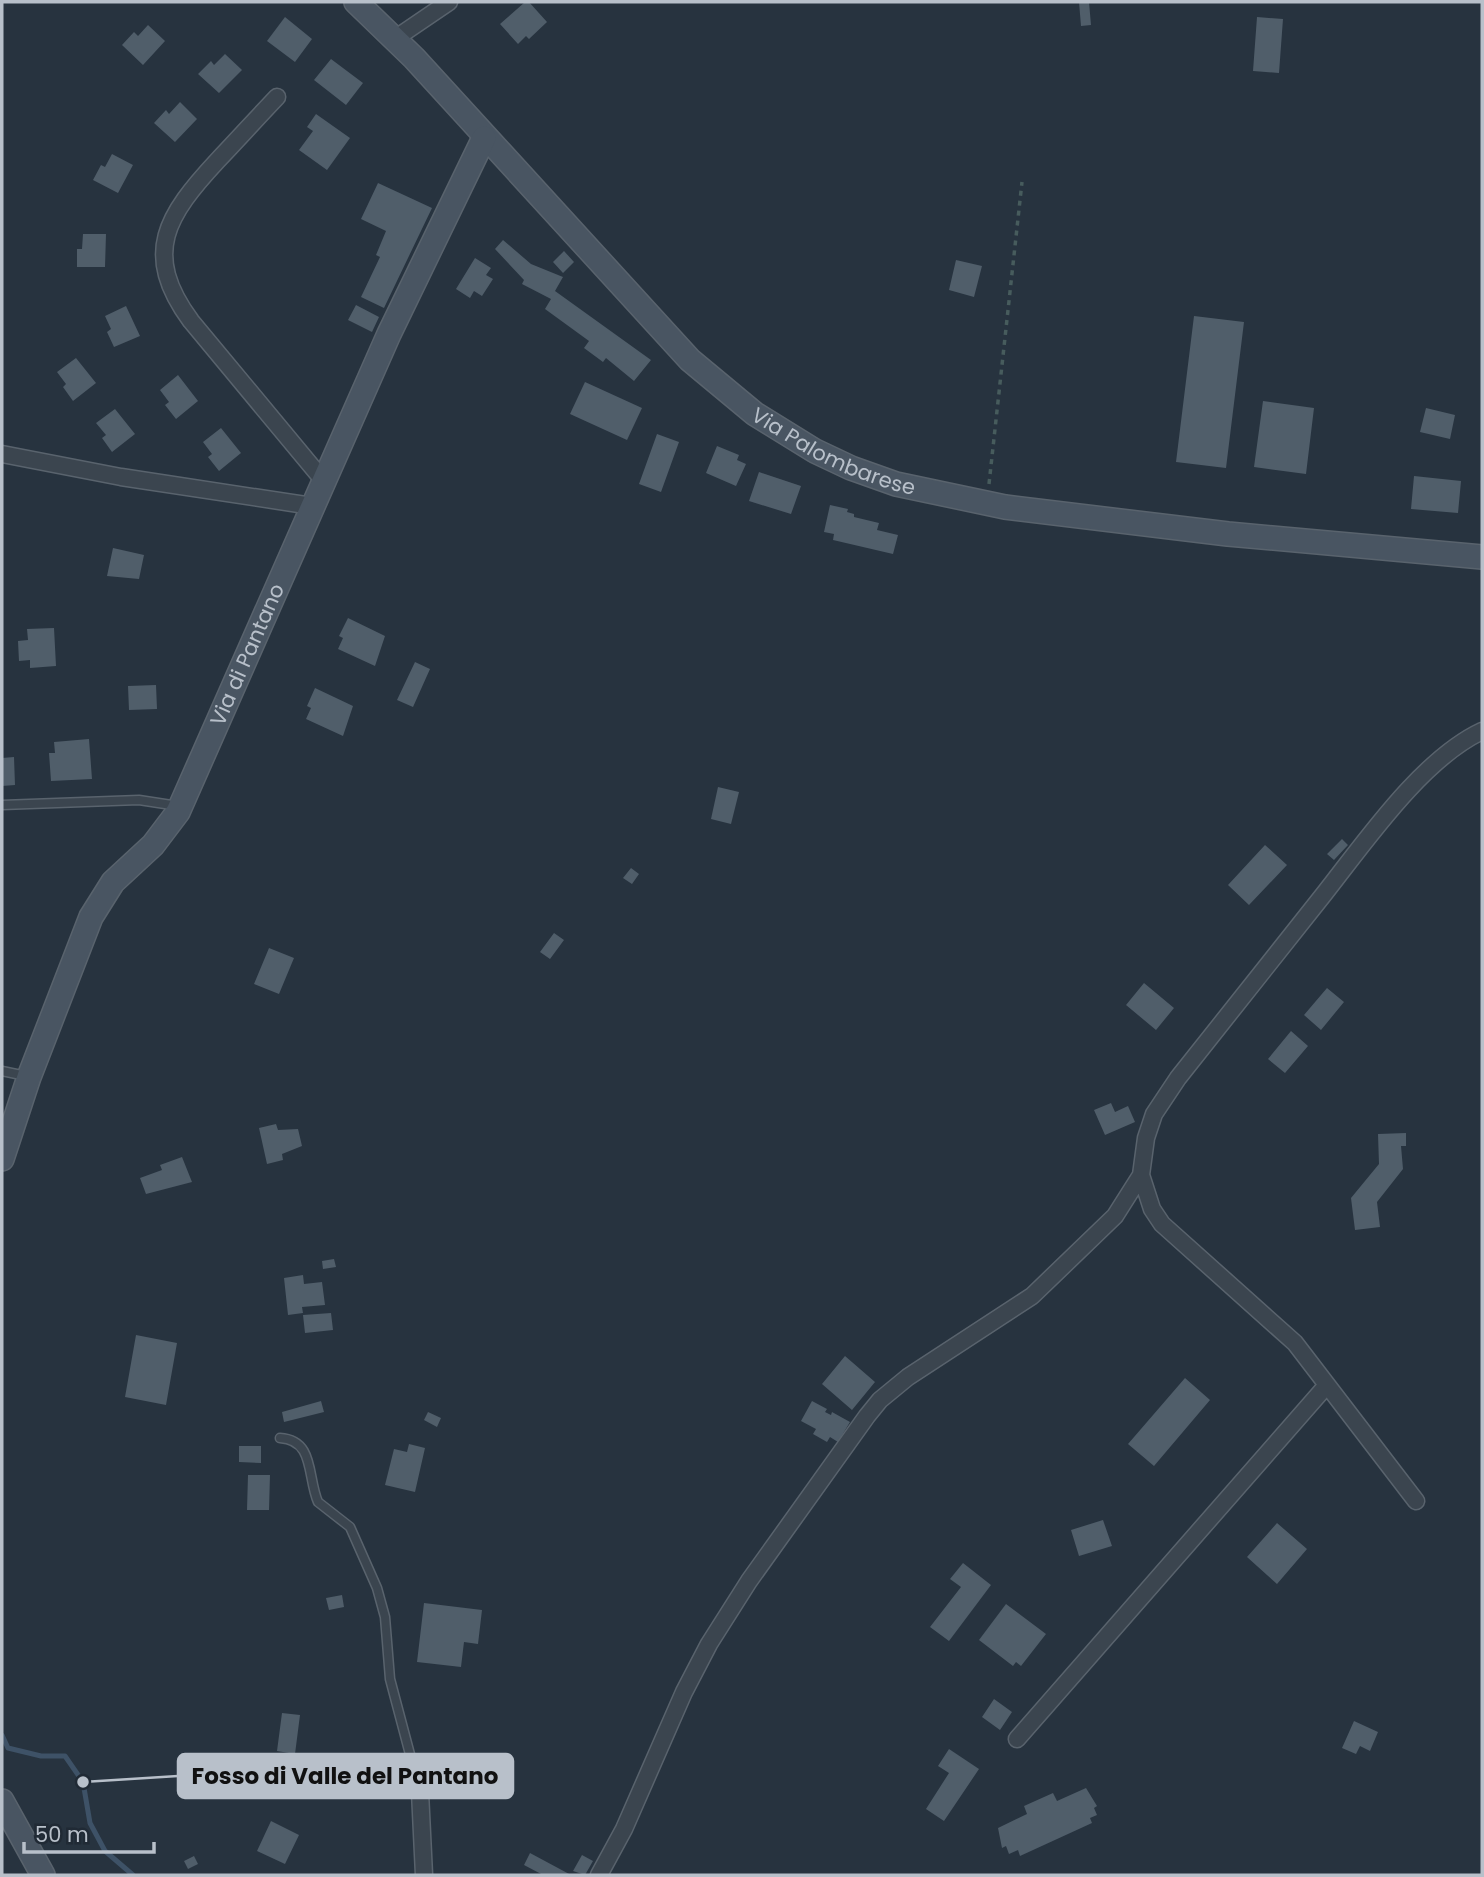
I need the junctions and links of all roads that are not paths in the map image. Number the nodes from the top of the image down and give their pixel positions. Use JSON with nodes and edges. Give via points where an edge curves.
{"nodes":[{"id":1,"x":356,"y":2,"type":"edge"},
{"id":2,"x":449,"y":2,"type":"edge"},
{"id":3,"x":396,"y":38,"type":"junction"},
{"id":4,"x":277,"y":97,"type":"dead end"},
{"id":5,"x":484,"y":138,"type":"junction"},
{"id":6,"x":2,"y":454,"type":"edge"},
{"id":7,"x":323,"y":480,"type":"junction"},
{"id":8,"x":312,"y":506,"type":"junction"},
{"id":9,"x":1482,"y":557,"type":"edge"},
{"id":10,"x":1482,"y":732,"type":"edge"},
{"id":11,"x":2,"y":805,"type":"edge"},
{"id":12,"x":181,"y":807,"type":"junction"},
{"id":13,"x":2,"y":1071,"type":"edge"},
{"id":14,"x":29,"y":1077,"type":"junction"},
{"id":15,"x":2,"y":1159,"type":"edge"},
{"id":16,"x":1141,"y":1175,"type":"junction"},
{"id":17,"x":1327,"y":1385,"type":"junction"},
{"id":18,"x":279,"y":1438,"type":"dead end"},
{"id":19,"x":1416,"y":1501,"type":"dead end"},
{"id":20,"x":1017,"y":1739,"type":"dead end"},
{"id":21,"x":420,"y":1793,"type":"joint"},
{"id":22,"x":2,"y":1801,"type":"edge"},
{"id":23,"x":43,"y":1875,"type":"edge"},
{"id":24,"x":424,"y":1875,"type":"edge"},
{"id":25,"x":599,"y":1875,"type":"edge"}],
"edges":[{"from":1,"to":3,"type":"main road","name":"Via Palombarese"},
{"from":2,"to":3,"type":"street"},
{"from":3,"to":5,"type":"main road","name":"Via Palombarese"},
{"from":4,"to":7,"type":"street","via":[[180,203],[168,230],[165,267],[174,296],[191,321]]},
{"from":5,"to":7,"type":"main road","name":"Via di Pantano","via":[[409,289]]},
{"from":5,"to":9,"type":"main road","name":"Via Palombarese","via":[[685,355],[747,409],[790,438],[851,468],[911,488],[986,504],[1228,534]]},
{"from":6,"to":8,"type":"street"},
{"from":7,"to":8,"type":"main road","name":"Via di Pantano"},
{"from":8,"to":12,"type":"main road","name":"Via di Pantano"},
{"from":10,"to":16,"type":"street","via":[[1458,744],[1426,772],[1178,1078],[1151,1122]]},
{"from":11,"to":12,"type":"lane","via":[[139,800]]},
{"from":12,"to":14,"type":"main road","name":"Via di Pantano","via":[[164,834],[113,883],[96,908]]},
{"from":13,"to":14,"type":"lane"},
{"from":14,"to":15,"type":"main road","name":"Via di Pantano"},
{"from":16,"to":17,"type":"street","via":[[1162,1224],[1289,1335]]},
{"from":16,"to":25,"type":"street","via":[[1120,1212],[1049,1281],[908,1377],[875,1406],[745,1587],[705,1651]]},
{"from":17,"to":19,"type":"street"},
{"from":17,"to":20,"type":"street"},
{"from":18,"to":21,"type":"lane","via":[[302,1447],[318,1502],[350,1527],[377,1588],[385,1617],[390,1679]]},
{"from":21,"to":24,"type":"street"},
{"from":22,"to":23,"type":"main road"}]}
